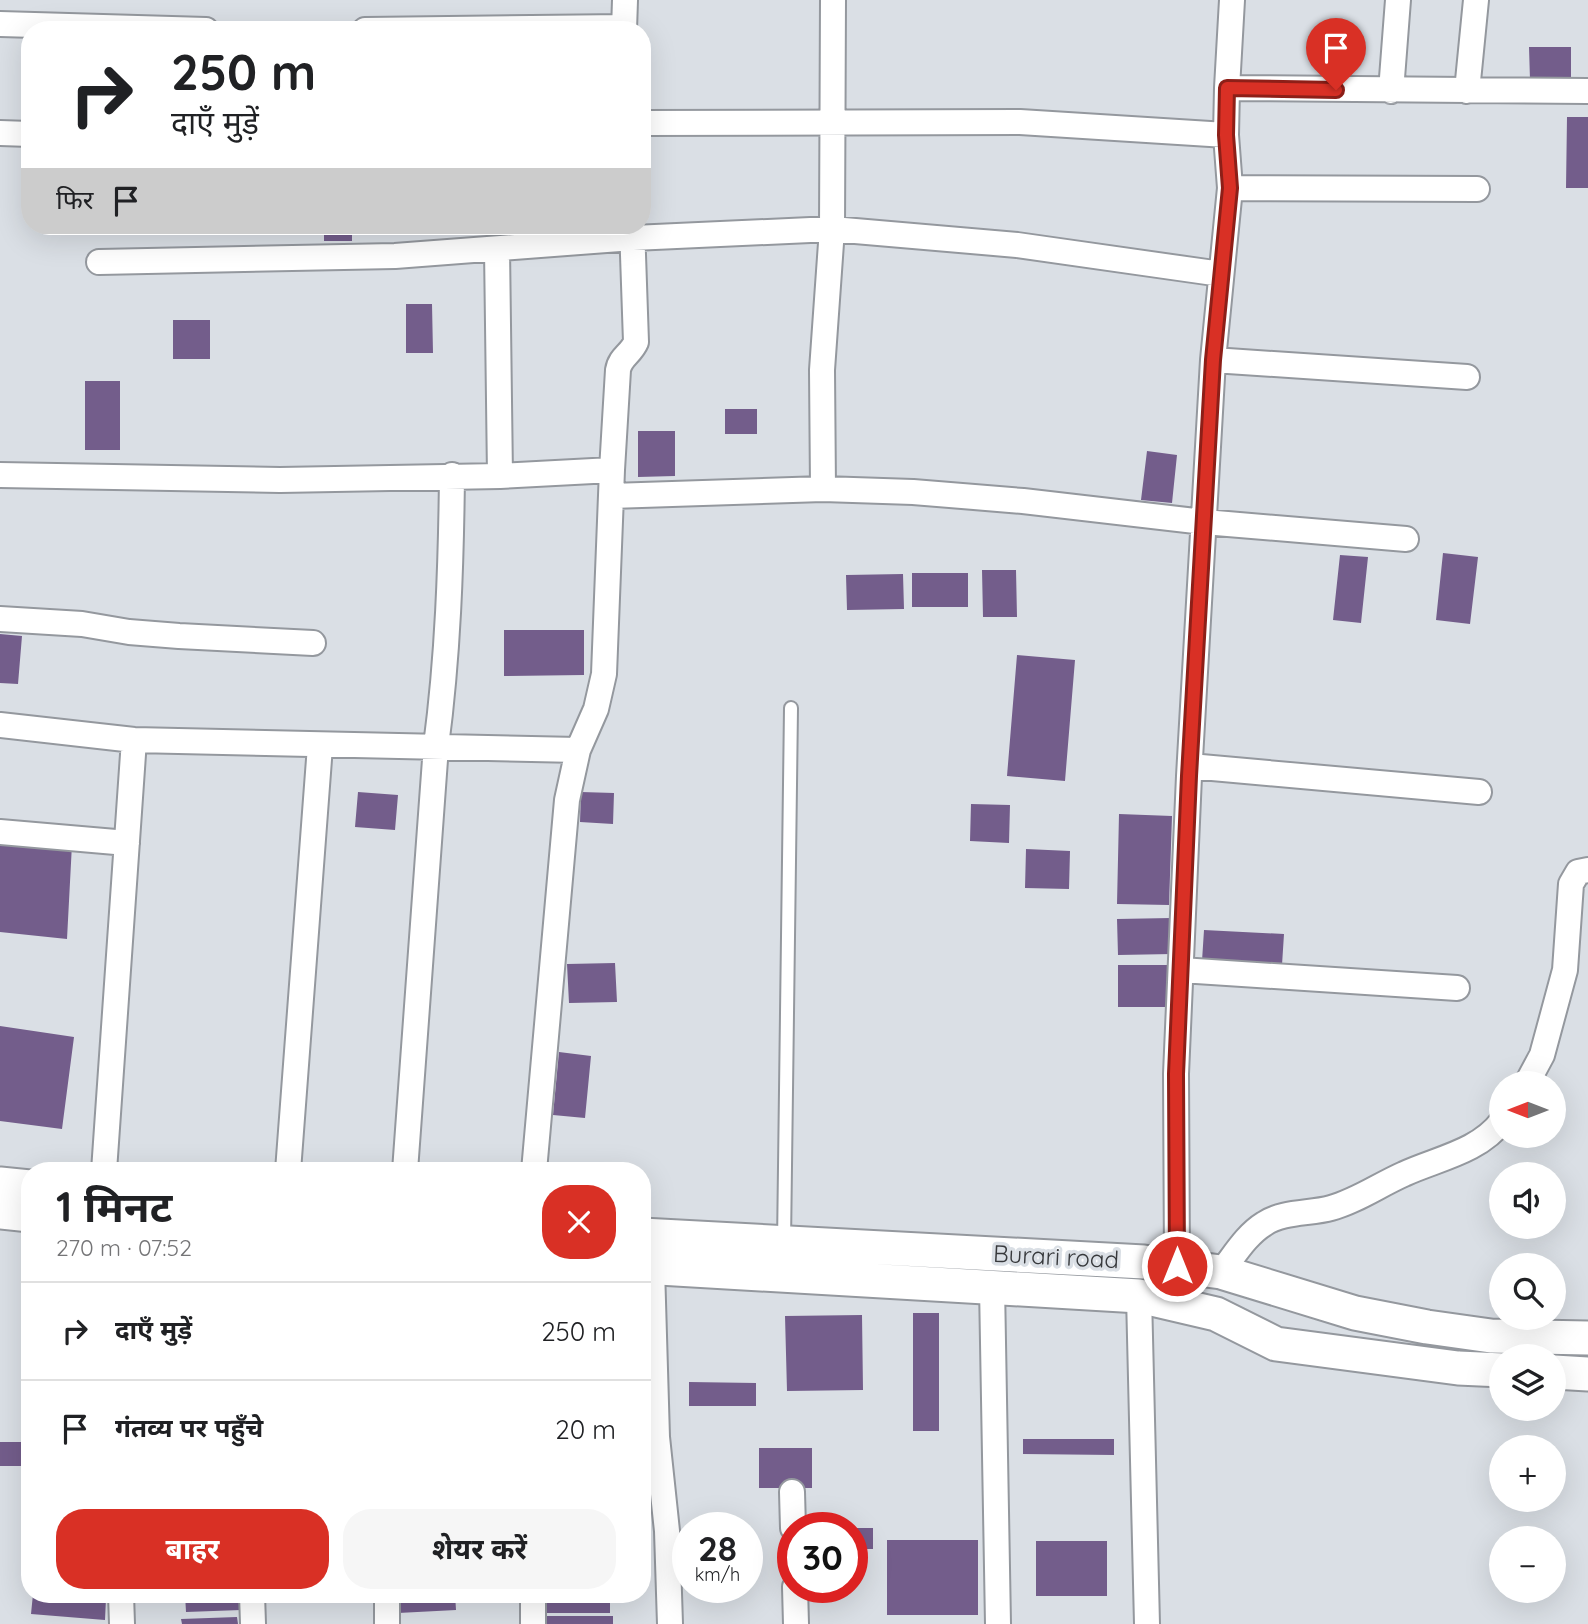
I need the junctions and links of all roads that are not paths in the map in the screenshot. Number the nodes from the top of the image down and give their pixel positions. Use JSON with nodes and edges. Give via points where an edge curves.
{"nodes":[{"id":1,"x":625,"y":0,"type":"edge"},
{"id":2,"x":833,"y":0,"type":"edge"},
{"id":3,"x":1232,"y":0,"type":"edge"},
{"id":4,"x":1398,"y":0,"type":"edge"},
{"id":5,"x":1476,"y":0,"type":"edge"},
{"id":6,"x":624,"y":21,"type":"edge"},
{"id":7,"x":0,"y":24,"type":"edge"},
{"id":8,"x":21,"y":25,"type":"edge"},
{"id":9,"x":1227,"y":88,"type":"junction"},
{"id":10,"x":1391,"y":91,"type":"junction"},
{"id":11,"x":1467,"y":91,"type":"junction"},
{"id":12,"x":1588,"y":91,"type":"edge"},
{"id":13,"x":651,"y":123,"type":"edge"},
{"id":14,"x":832,"y":123,"type":"junction"},
{"id":15,"x":0,"y":133,"type":"edge"},
{"id":16,"x":21,"y":134,"type":"edge"},
{"id":17,"x":1226,"y":135,"type":"junction"},
{"id":18,"x":1230,"y":188,"type":"junction"},
{"id":19,"x":1477,"y":189,"type":"dead end"},
{"id":20,"x":832,"y":229,"type":"junction"},
{"id":21,"x":651,"y":232,"type":"edge"},
{"id":22,"x":609,"y":235,"type":"edge"},
{"id":23,"x":633,"y":235,"type":"edge"},
{"id":24,"x":497,"y":249,"type":"junction"},
{"id":25,"x":99,"y":262,"type":"dead end"},
{"id":26,"x":1221,"y":274,"type":"junction"},
{"id":27,"x":1213,"y":360,"type":"junction"},
{"id":28,"x":1467,"y":377,"type":"dead end"},
{"id":29,"x":612,"y":470,"type":"junction"},
{"id":30,"x":0,"y":475,"type":"edge"},
{"id":31,"x":452,"y":475,"type":"junction"},
{"id":32,"x":500,"y":475,"type":"junction"},
{"id":33,"x":823,"y":489,"type":"junction"},
{"id":34,"x":611,"y":496,"type":"junction"},
{"id":35,"x":1204,"y":522,"type":"junction"},
{"id":36,"x":1406,"y":539,"type":"dead end"},
{"id":37,"x":0,"y":618,"type":"edge"},
{"id":38,"x":313,"y":643,"type":"dead end"},
{"id":39,"x":791,"y":708,"type":"dead end"},
{"id":40,"x":0,"y":724,"type":"edge"},
{"id":41,"x":134,"y":740,"type":"junction"},
{"id":42,"x":320,"y":746,"type":"junction"},
{"id":43,"x":436,"y":746,"type":"junction"},
{"id":44,"x":578,"y":750,"type":"junction"},
{"id":45,"x":1190,"y":765,"type":"junction"},
{"id":46,"x":1479,"y":792,"type":"dead end"},
{"id":47,"x":0,"y":832,"type":"edge"},
{"id":48,"x":127,"y":843,"type":"junction"},
{"id":49,"x":1588,"y":870,"type":"edge"},
{"id":50,"x":1181,"y":970,"type":"junction"},
{"id":51,"x":1457,"y":988,"type":"dead end"},
{"id":52,"x":1533,"y":1071,"type":"edge"},
{"id":53,"x":1489,"y":1133,"type":"edge"},
{"id":54,"x":105,"y":1162,"type":"edge"},
{"id":55,"x":289,"y":1162,"type":"edge"},
{"id":56,"x":405,"y":1162,"type":"edge"},
{"id":57,"x":535,"y":1162,"type":"edge"},
{"id":58,"x":0,"y":1184,"type":"edge"},
{"id":59,"x":21,"y":1186,"type":"edge"},
{"id":60,"x":0,"y":1212,"type":"edge"},
{"id":61,"x":21,"y":1214,"type":"edge"},
{"id":62,"x":651,"y":1236,"type":"edge"},
{"id":63,"x":784,"y":1243,"type":"junction"},
{"id":64,"x":1177,"y":1266,"type":"junction"},
{"id":65,"x":651,"y":1267,"type":"edge"},
{"id":66,"x":1221,"y":1272,"type":"junction"},
{"id":67,"x":992,"y":1286,"type":"junction"},
{"id":68,"x":1139,"y":1296,"type":"junction"},
{"id":69,"x":651,"y":1335,"type":"edge"},
{"id":70,"x":1588,"y":1338,"type":"edge"},
{"id":71,"x":1489,"y":1369,"type":"edge"},
{"id":72,"x":1566,"y":1373,"type":"edge"},
{"id":73,"x":1588,"y":1374,"type":"edge"},
{"id":74,"x":792,"y":1492,"type":"dead end"},
{"id":75,"x":793,"y":1512,"type":"edge"},
{"id":76,"x":121,"y":1603,"type":"edge"},
{"id":77,"x":252,"y":1603,"type":"edge"},
{"id":78,"x":387,"y":1603,"type":"edge"},
{"id":79,"x":533,"y":1603,"type":"edge"},
{"id":80,"x":795,"y":1603,"type":"edge"},
{"id":81,"x":122,"y":1624,"type":"edge"},
{"id":82,"x":253,"y":1624,"type":"edge"},
{"id":83,"x":387,"y":1624,"type":"edge"},
{"id":84,"x":533,"y":1624,"type":"edge"},
{"id":85,"x":670,"y":1624,"type":"edge"},
{"id":86,"x":796,"y":1624,"type":"edge"},
{"id":87,"x":998,"y":1624,"type":"edge"},
{"id":88,"x":1147,"y":1624,"type":"edge"}],
"edges":[{"from":1,"to":6,"type":"street"},
{"from":2,"to":14,"type":"street"},
{"from":3,"to":9,"type":"street"},
{"from":4,"to":10,"type":"street"},
{"from":5,"to":11,"type":"street"},
{"from":7,"to":8,"type":"street"},
{"from":9,"to":10,"type":"street"},
{"from":9,"to":17,"type":"street"},
{"from":10,"to":11,"type":"street"},
{"from":11,"to":12,"type":"street"},
{"from":13,"to":14,"type":"street"},
{"from":14,"to":17,"type":"street","via":[[1020,122]]},
{"from":14,"to":20,"type":"street"},
{"from":15,"to":16,"type":"street"},
{"from":17,"to":18,"type":"street"},
{"from":18,"to":19,"type":"street"},
{"from":18,"to":26,"type":"street"},
{"from":20,"to":21,"type":"street"},
{"from":20,"to":26,"type":"street","via":[[1017,245]]},
{"from":20,"to":33,"type":"street","via":[[822,370]]},
{"from":22,"to":24,"type":"street"},
{"from":23,"to":29,"type":"street","via":[[636,342],[619,362]]},
{"from":24,"to":25,"type":"street","via":[[395,256]]},
{"from":24,"to":32,"type":"street"},
{"from":26,"to":27,"type":"street"},
{"from":27,"to":28,"type":"street"},
{"from":27,"to":35,"type":"street"},
{"from":29,"to":32,"type":"street"},
{"from":29,"to":34,"type":"street"},
{"from":30,"to":31,"type":"street","via":[[280,480]]},
{"from":31,"to":32,"type":"street"},
{"from":31,"to":43,"type":"street","via":[[446,655]]},
{"from":33,"to":34,"type":"street"},
{"from":33,"to":35,"type":"street","via":[[1023,501]]},
{"from":34,"to":44,"type":"street","via":[[604,674]]},
{"from":35,"to":36,"type":"street"},
{"from":35,"to":45,"type":"street"},
{"from":37,"to":38,"type":"street","via":[[179,636]]},
{"from":39,"to":63,"type":"lane"},
{"from":40,"to":41,"type":"street"},
{"from":41,"to":42,"type":"street"},
{"from":41,"to":48,"type":"street"},
{"from":42,"to":43,"type":"street"},
{"from":42,"to":55,"type":"street"},
{"from":43,"to":44,"type":"street"},
{"from":43,"to":56,"type":"street"},
{"from":44,"to":57,"type":"street","via":[[567,800]]},
{"from":45,"to":46,"type":"street"},
{"from":45,"to":50,"type":"street"},
{"from":47,"to":48,"type":"street"},
{"from":48,"to":54,"type":"street"},
{"from":49,"to":52,"type":"street","via":[[1578,872],[1571,884],[1565,970]]},
{"from":50,"to":51,"type":"street"},
{"from":50,"to":64,"type":"street","via":[[1176,1074]]},
{"from":53,"to":66,"type":"street","via":[[1359,1198],[1265,1222]]},
{"from":58,"to":59,"type":"main road"},
{"from":60,"to":61,"type":"main road"},
{"from":62,"to":63,"type":"main road","name":"Burari road"},
{"from":63,"to":64,"type":"main road","name":"Burari road"},
{"from":64,"to":66,"type":"main road","name":"Burari road"},
{"from":65,"to":67,"type":"main road","name":"Burari road"},
{"from":66,"to":70,"type":"main road","name":"Burari road","via":[[1355,1312],[1427,1327],[1491,1336]]},
{"from":67,"to":68,"type":"main road","name":"Burari road"},
{"from":67,"to":87,"type":"street"},
{"from":68,"to":71,"type":"main road","name":"Burari road","via":[[1216,1314],[1276,1344]]},
{"from":68,"to":88,"type":"street"},
{"from":69,"to":85,"type":"street"},
{"from":72,"to":73,"type":"main road"},
{"from":74,"to":75,"type":"street"},
{"from":76,"to":81,"type":"street"},
{"from":77,"to":82,"type":"street"},
{"from":78,"to":83,"type":"street"},
{"from":79,"to":84,"type":"street"},
{"from":80,"to":86,"type":"street"}]}
